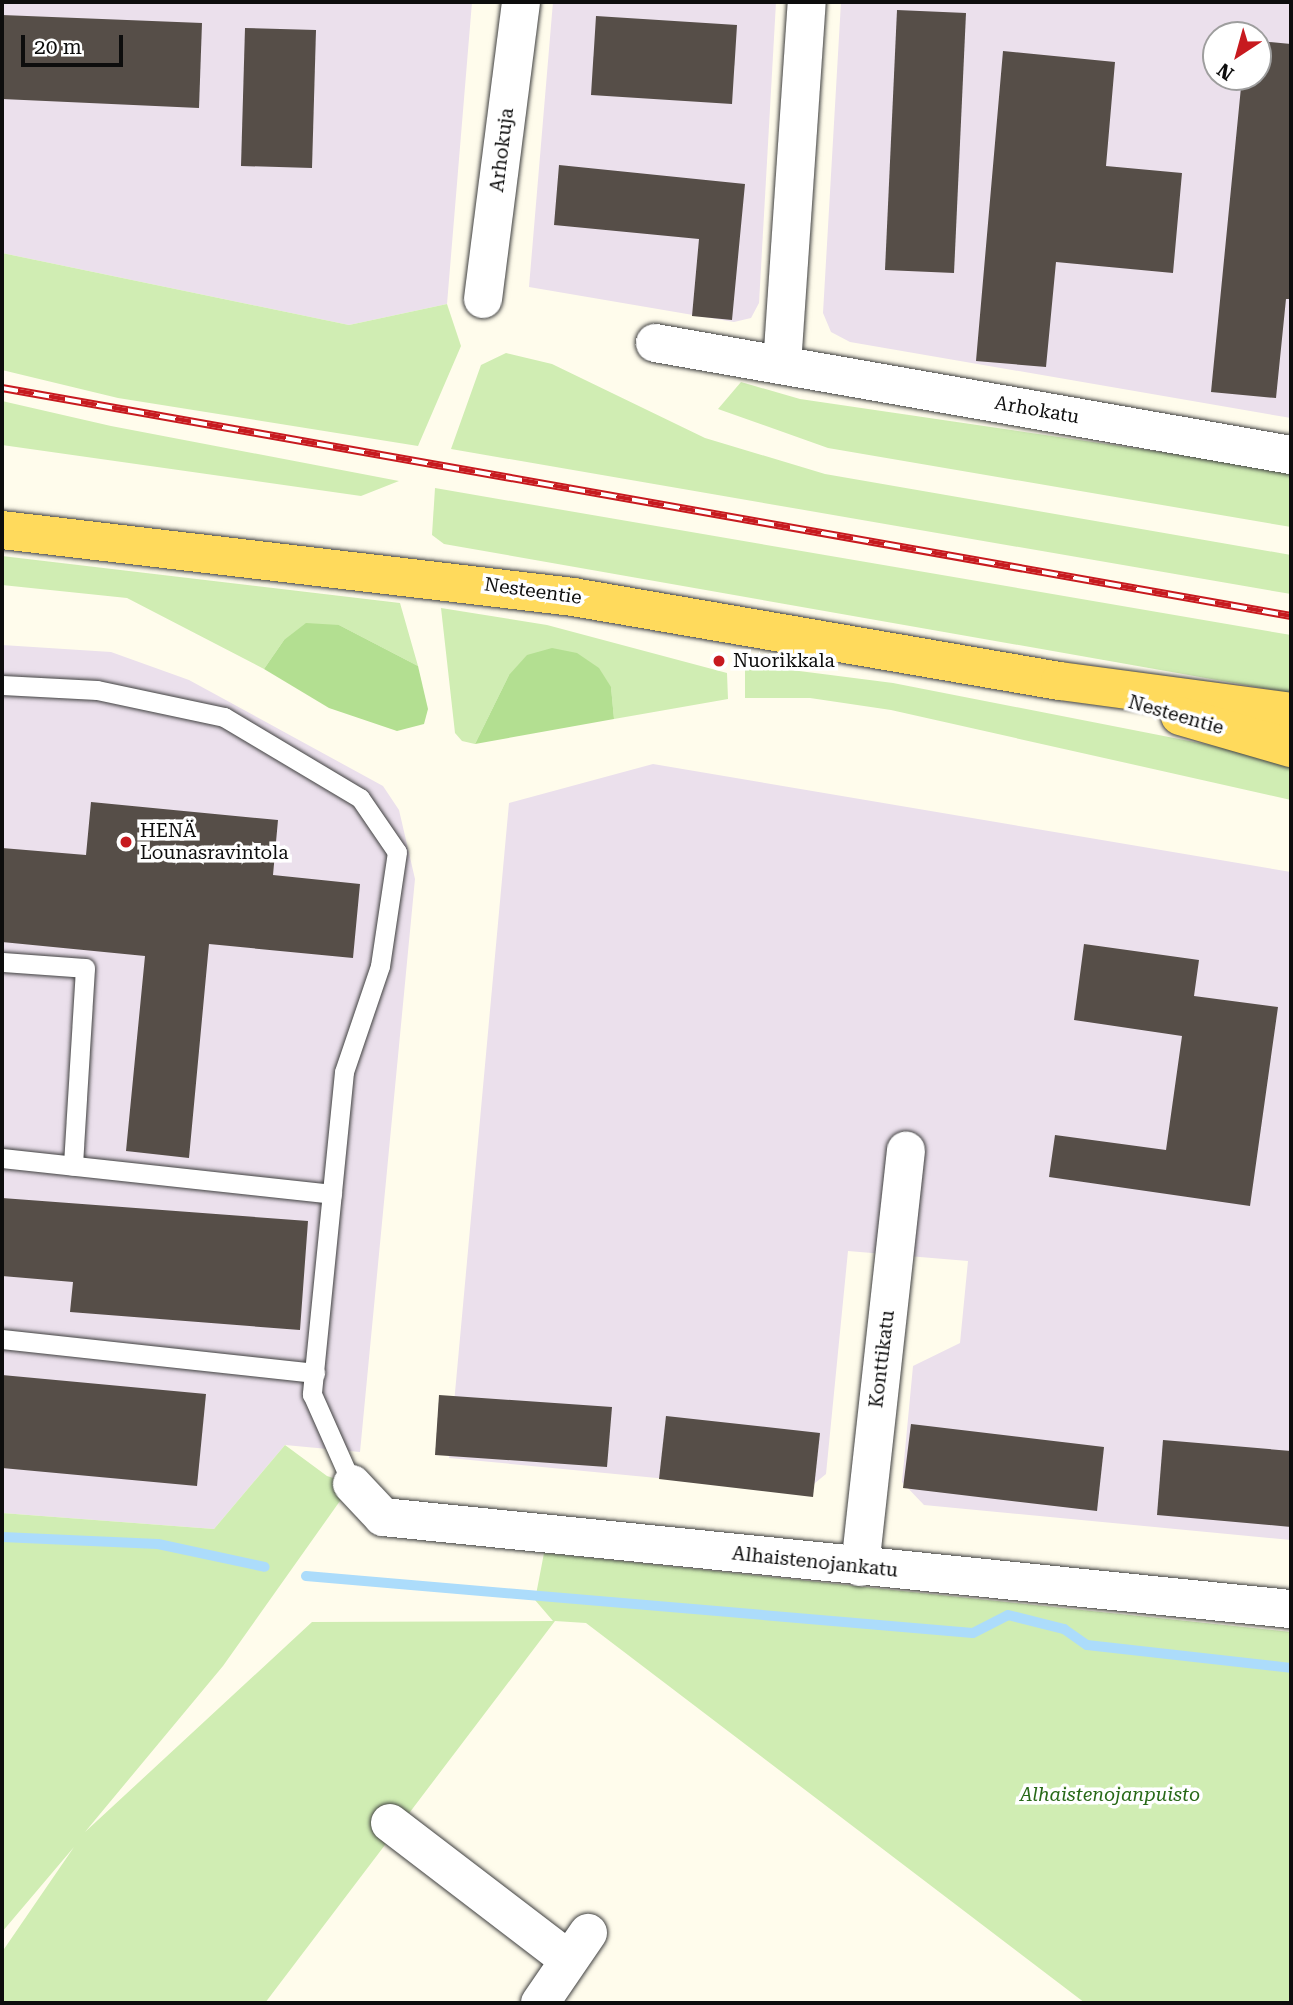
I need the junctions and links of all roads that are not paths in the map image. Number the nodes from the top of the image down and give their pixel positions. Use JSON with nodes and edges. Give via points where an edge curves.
{"nodes":[{"id":1,"x":521,"y":2,"type":"edge"},
{"id":2,"x":807,"y":2,"type":"edge"},
{"id":3,"x":483,"y":299,"type":"dead end"},
{"id":4,"x":655,"y":343,"type":"dead end"},
{"id":5,"x":782,"y":365,"type":"junction"},
{"id":6,"x":1291,"y":455,"type":"edge"},
{"id":7,"x":2,"y":530,"type":"edge"},
{"id":8,"x":1060,"y":681,"type":"junction"},
{"id":9,"x":2,"y":685,"type":"edge"},
{"id":10,"x":1291,"y":712,"type":"edge"},
{"id":11,"x":1291,"y":748,"type":"edge"},
{"id":12,"x":2,"y":962,"type":"edge"},
{"id":13,"x":906,"y":1151,"type":"dead end"},
{"id":14,"x":2,"y":1158,"type":"edge"},
{"id":15,"x":72,"y":1166,"type":"junction"},
{"id":16,"x":332,"y":1194,"type":"junction"},
{"id":17,"x":2,"y":1339,"type":"edge"},
{"id":18,"x":314,"y":1373,"type":"junction"},
{"id":19,"x":352,"y":1484,"type":"joint"},
{"id":20,"x":860,"y":1567,"type":"junction"},
{"id":21,"x":1291,"y":1609,"type":"edge"},
{"id":22,"x":390,"y":1823,"type":"dead end"},
{"id":23,"x":540,"y":2003,"type":"edge"}],
"edges":[{"from":1,"to":3,"type":"street","name":"Arhokuja"},
{"from":2,"to":5,"type":"street"},
{"from":4,"to":5,"type":"street","name":"Arhokatu"},
{"from":5,"to":6,"type":"street","name":"Arhokatu"},
{"from":7,"to":8,"type":"main road","name":"Nesteentie","via":[[559,595]]},
{"from":8,"to":10,"type":"main road","name":"Nesteentie"},
{"from":8,"to":11,"type":"main road","name":"Nesteentie"},
{"from":9,"to":16,"type":"lane","via":[[97,690],[224,717],[360,798],[397,852],[380,966],[344,1072]]},
{"from":12,"to":15,"type":"lane","via":[[85,968]]},
{"from":13,"to":20,"type":"street","name":"Konttikatu"},
{"from":14,"to":15,"type":"lane"},
{"from":15,"to":16,"type":"lane"},
{"from":16,"to":18,"type":"lane"},
{"from":17,"to":18,"type":"lane"},
{"from":18,"to":19,"type":"lane","via":[[312,1394]]},
{"from":19,"to":20,"type":"street","name":"Alhaistenojankatu","via":[[383,1517]]},
{"from":20,"to":21,"type":"street","name":"Alhaistenojankatu"},
{"from":22,"to":23,"type":"street","via":[[578,1946]]}]}
